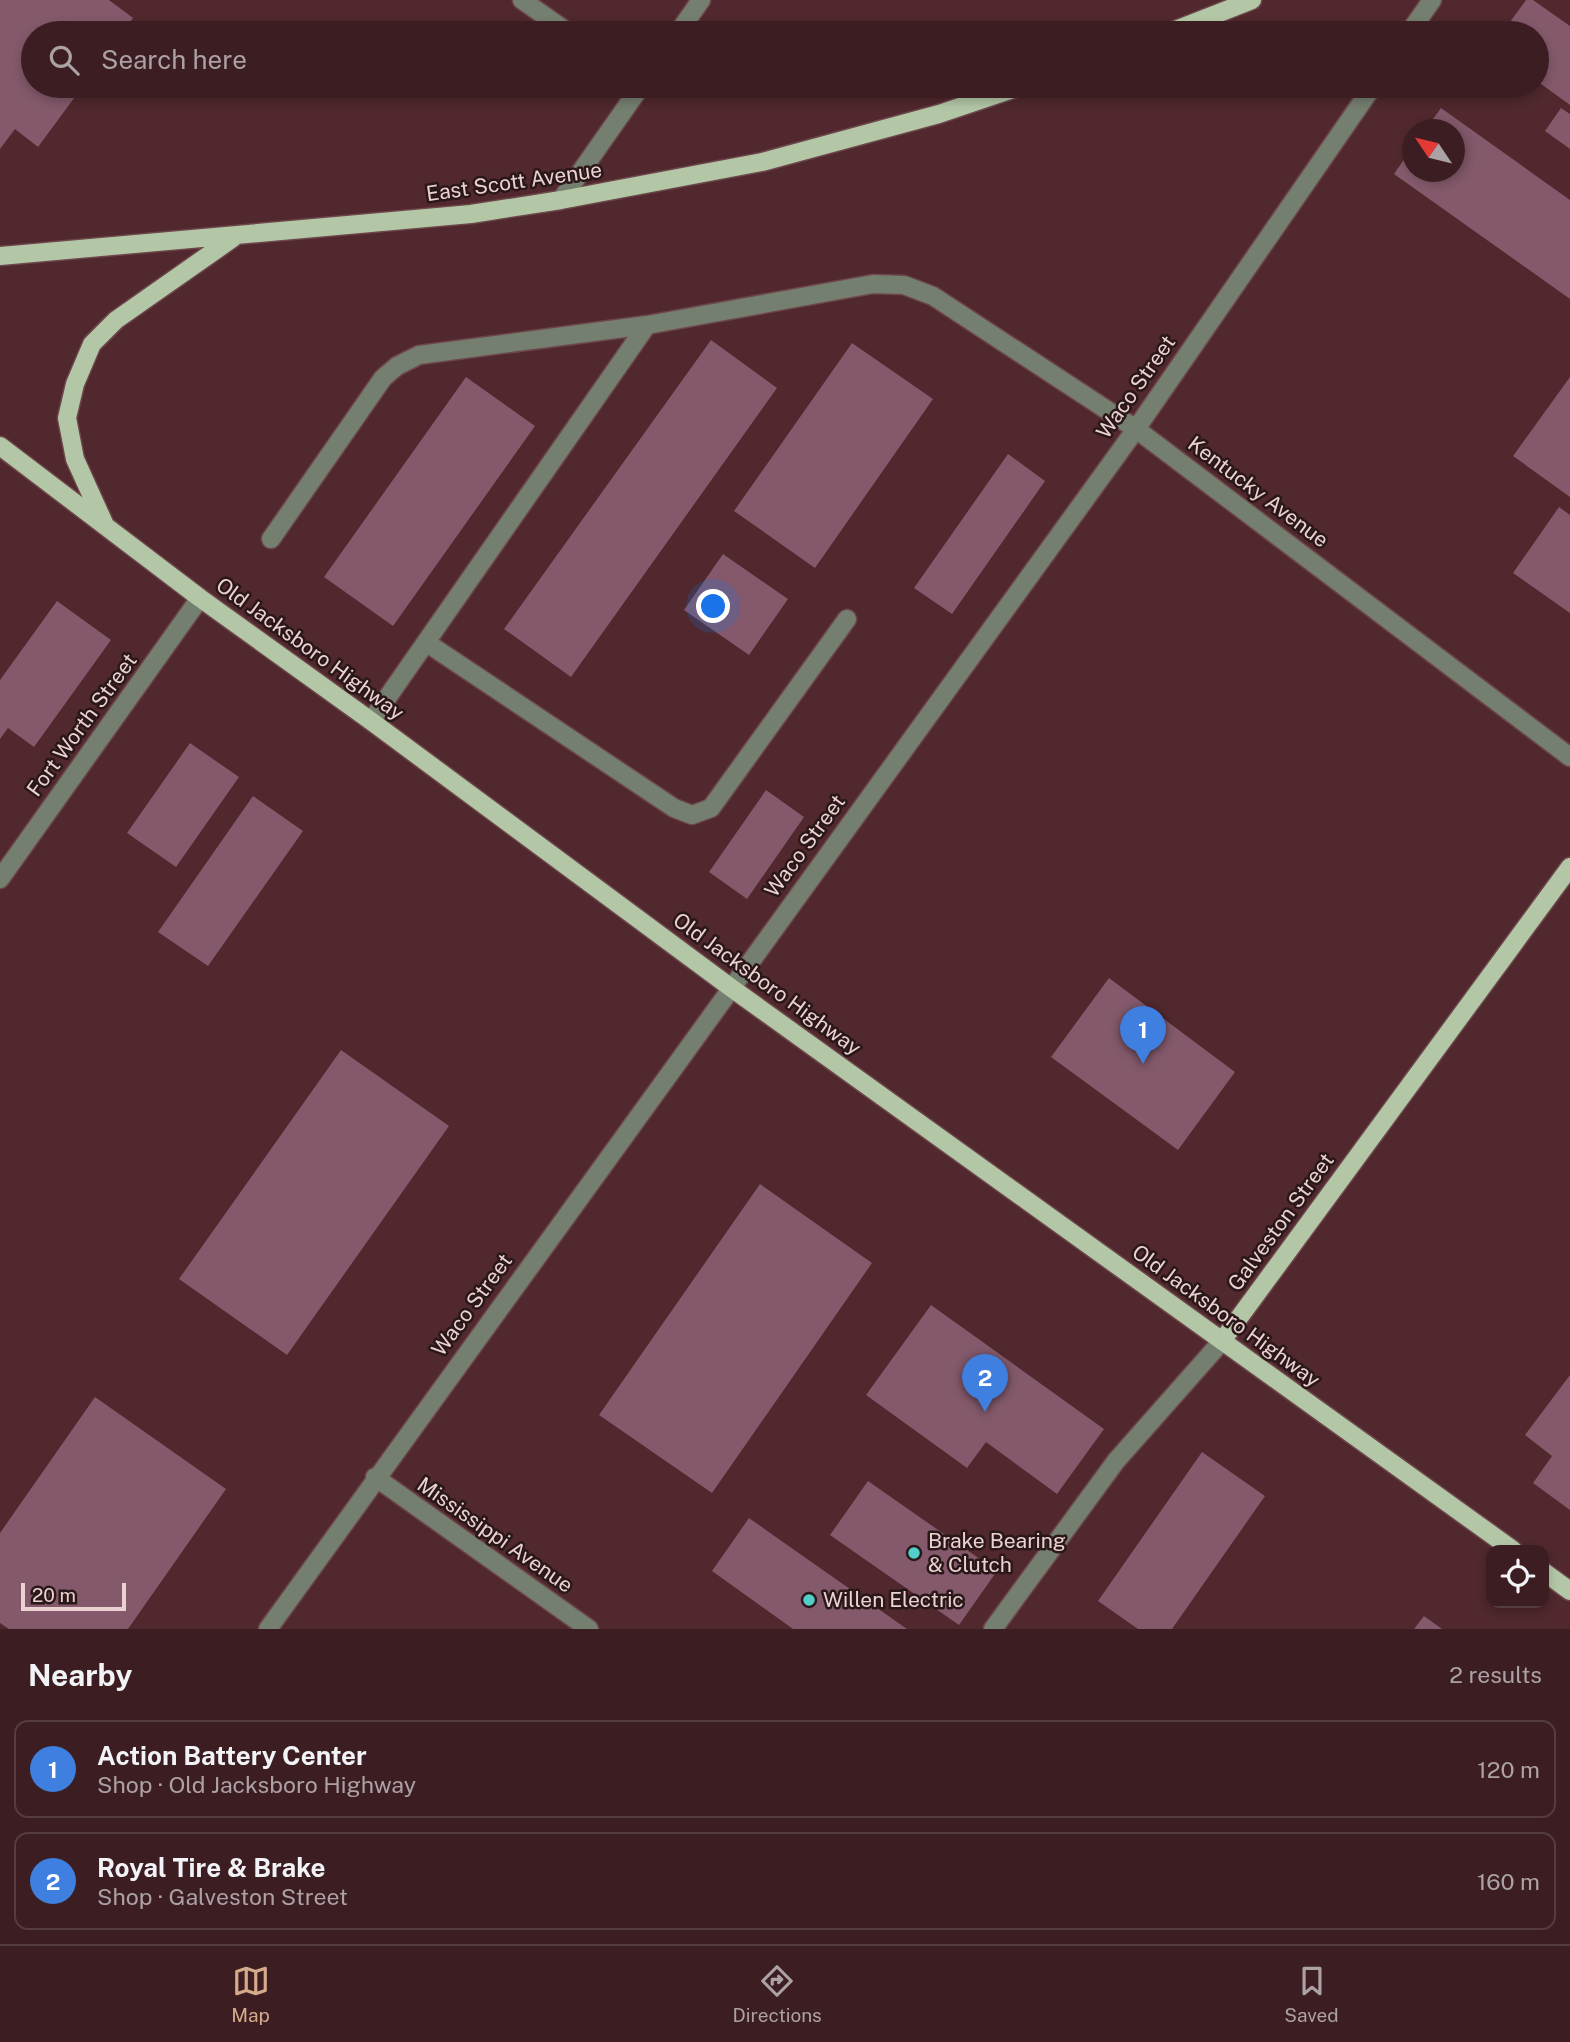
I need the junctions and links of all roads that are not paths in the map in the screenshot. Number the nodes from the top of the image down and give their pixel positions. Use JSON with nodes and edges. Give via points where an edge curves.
{"nodes":[{"id":1,"x":522,"y":0,"type":"edge"},
{"id":2,"x":701,"y":0,"type":"edge"},
{"id":3,"x":1252,"y":0,"type":"edge"},
{"id":4,"x":1432,"y":0,"type":"edge"},
{"id":5,"x":552,"y":21,"type":"edge"},
{"id":6,"x":686,"y":21,"type":"edge"},
{"id":7,"x":1199,"y":21,"type":"edge"},
{"id":8,"x":1417,"y":21,"type":"edge"},
{"id":9,"x":633,"y":98,"type":"edge"},
{"id":10,"x":986,"y":98,"type":"edge"},
{"id":11,"x":1365,"y":98,"type":"edge"},
{"id":12,"x":561,"y":200,"type":"junction"},
{"id":13,"x":234,"y":237,"type":"junction"},
{"id":14,"x":0,"y":256,"type":"edge"},
{"id":15,"x":647,"y":325,"type":"junction"},
{"id":16,"x":1136,"y":429,"type":"junction"},
{"id":17,"x":0,"y":446,"type":"edge"},
{"id":18,"x":106,"y":526,"type":"junction"},
{"id":19,"x":271,"y":538,"type":"dead end"},
{"id":20,"x":200,"y":598,"type":"junction"},
{"id":21,"x":847,"y":619,"type":"dead end"},
{"id":22,"x":427,"y":643,"type":"junction"},
{"id":23,"x":371,"y":721,"type":"junction"},
{"id":24,"x":1570,"y":757,"type":"edge"},
{"id":25,"x":1570,"y":867,"type":"edge"},
{"id":26,"x":0,"y":879,"type":"edge"},
{"id":27,"x":730,"y":987,"type":"junction"},
{"id":28,"x":1223,"y":1341,"type":"junction"},
{"id":29,"x":375,"y":1478,"type":"junction"},
{"id":30,"x":1506,"y":1545,"type":"edge"},
{"id":31,"x":1549,"y":1576,"type":"edge"},
{"id":32,"x":1570,"y":1591,"type":"edge"},
{"id":33,"x":268,"y":1629,"type":"edge"},
{"id":34,"x":589,"y":1629,"type":"edge"},
{"id":35,"x":993,"y":1629,"type":"edge"}],
"edges":[{"from":1,"to":5,"type":"street"},
{"from":2,"to":6,"type":"street"},
{"from":3,"to":7,"type":"main road"},
{"from":4,"to":8,"type":"street"},
{"from":9,"to":12,"type":"street"},
{"from":10,"to":12,"type":"main road","name":"East Scott Avenue","via":[[762,162]]},
{"from":11,"to":16,"type":"street","name":"Waco Street"},
{"from":12,"to":13,"type":"main road","name":"East Scott Avenue","via":[[471,214]]},
{"from":13,"to":14,"type":"main road","name":"East Scott Avenue"},
{"from":13,"to":18,"type":"main road","via":[[116,320],[92,344],[67,418],[75,459]]},
{"from":15,"to":16,"type":"street","name":"Kentucky Avenue","via":[[873,284],[904,285],[933,296]]},
{"from":15,"to":19,"type":"street","via":[[419,355],[397,366],[383,378]]},
{"from":15,"to":22,"type":"street"},
{"from":16,"to":24,"type":"street","name":"Kentucky Avenue"},
{"from":16,"to":27,"type":"street","name":"Waco Street"},
{"from":17,"to":18,"type":"main road","name":"Old Jacksboro Highway"},
{"from":18,"to":20,"type":"main road","name":"Old Jacksboro Highway"},
{"from":20,"to":23,"type":"main road","name":"Old Jacksboro Highway"},
{"from":20,"to":26,"type":"street","name":"Fort Worth Street"},
{"from":21,"to":22,"type":"street","via":[[711,808],[692,815],[674,808]]},
{"from":22,"to":23,"type":"street"},
{"from":23,"to":27,"type":"main road","name":"Old Jacksboro Highway"},
{"from":25,"to":28,"type":"main road","name":"Galveston Street"},
{"from":27,"to":28,"type":"main road","name":"Old Jacksboro Highway"},
{"from":27,"to":29,"type":"street","name":"Waco Street"},
{"from":28,"to":30,"type":"main road","name":"Old Jacksboro Highway"},
{"from":28,"to":35,"type":"street","name":"Galveston Street","via":[[1116,1461]]},
{"from":29,"to":33,"type":"street","name":"Waco Street"},
{"from":29,"to":34,"type":"street","name":"Mississippi Avenue"},
{"from":31,"to":32,"type":"main road"}]}
